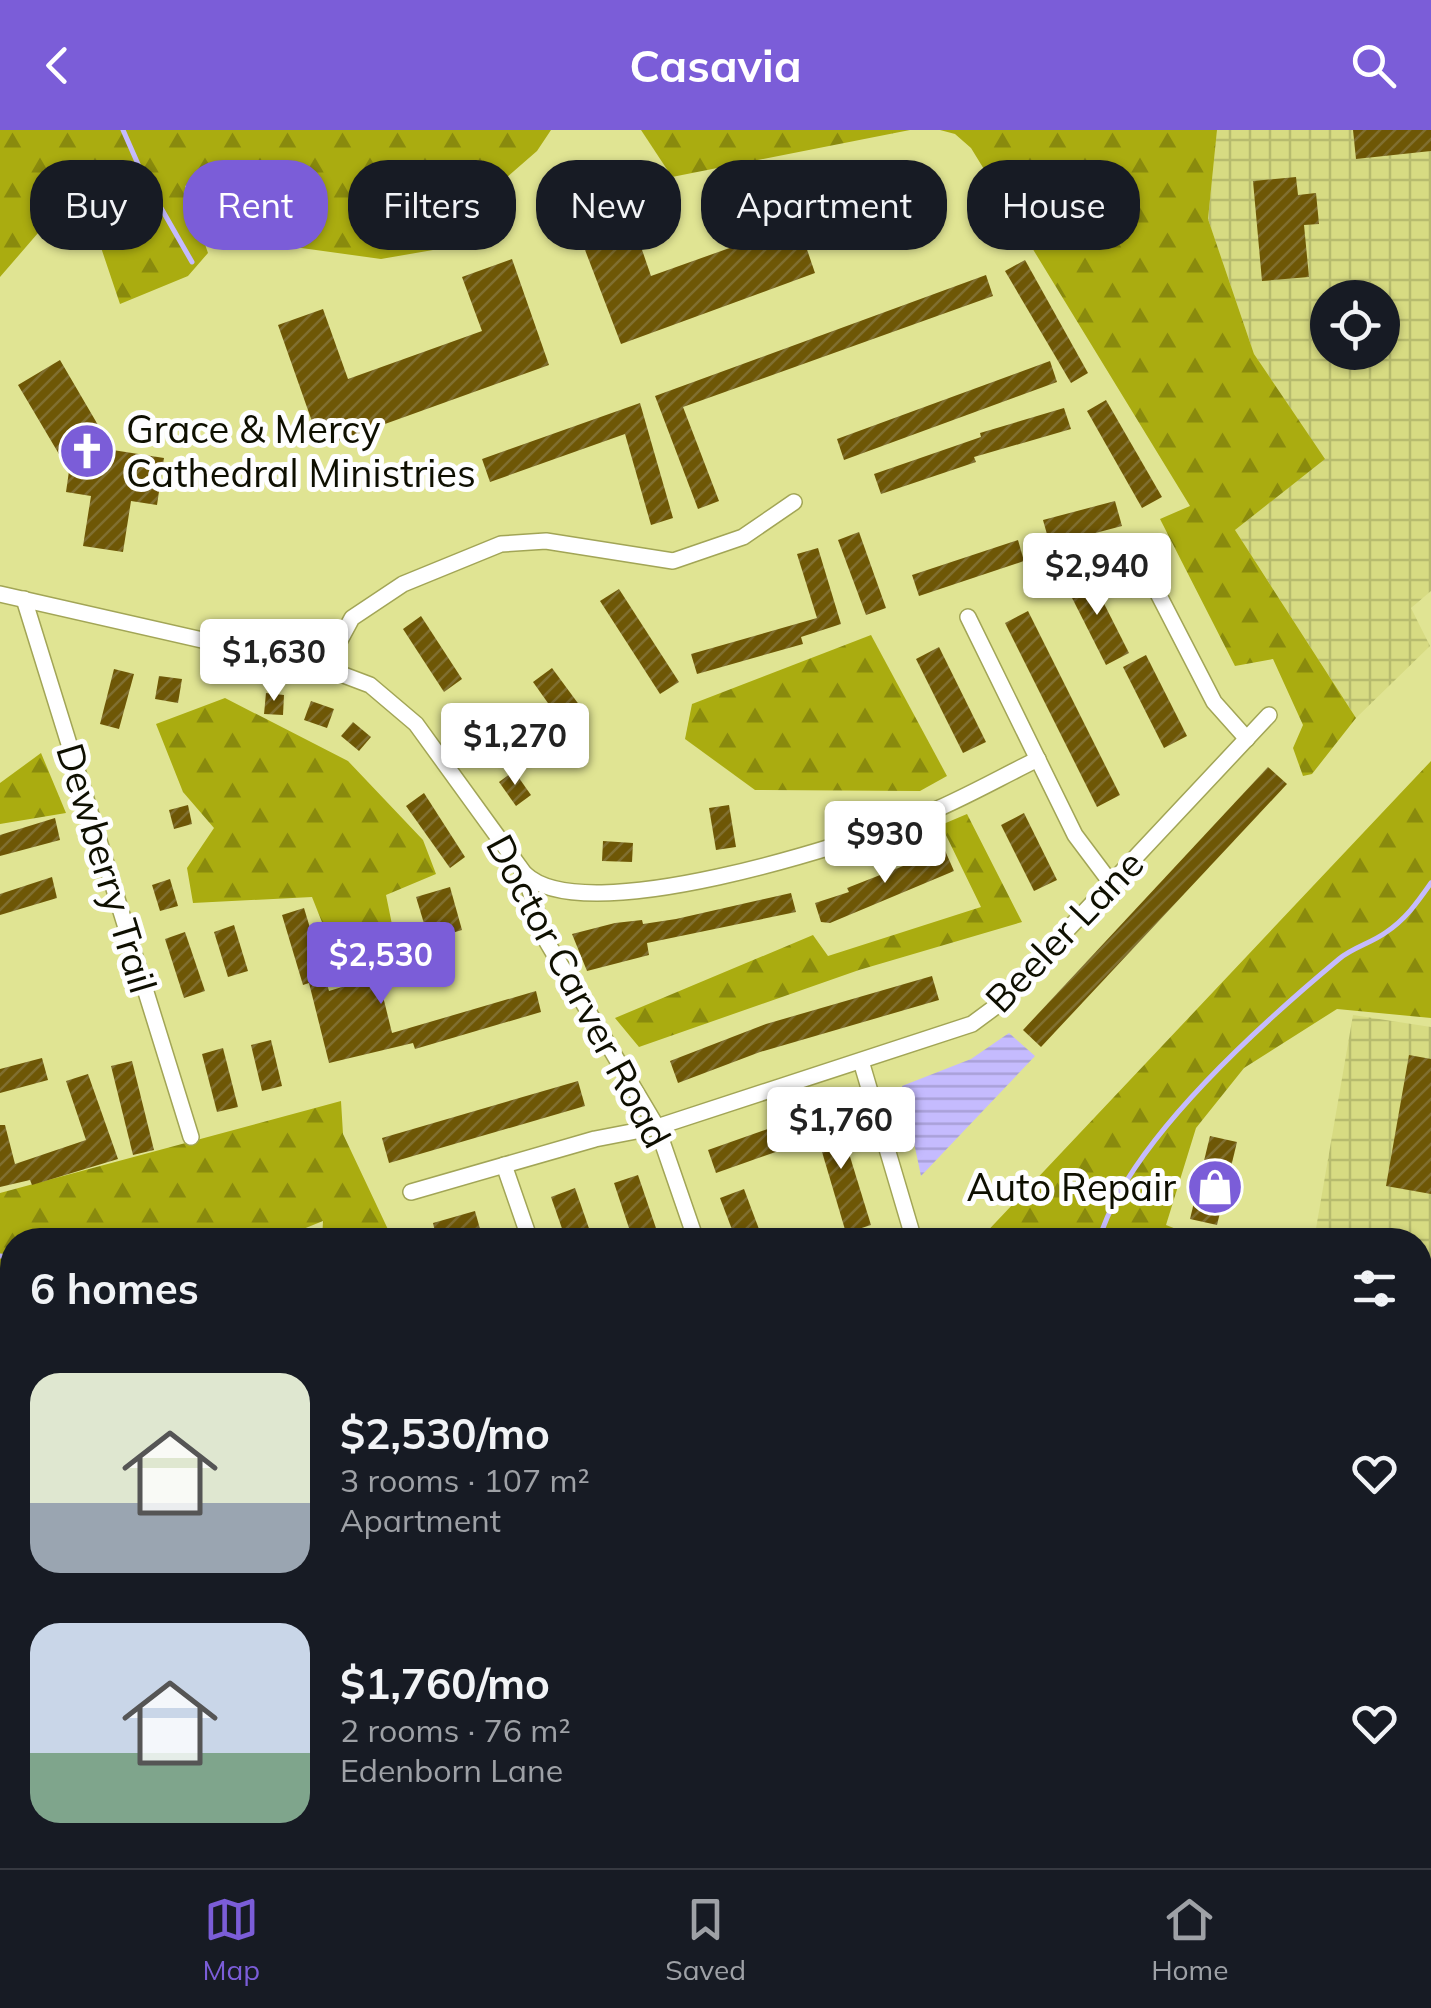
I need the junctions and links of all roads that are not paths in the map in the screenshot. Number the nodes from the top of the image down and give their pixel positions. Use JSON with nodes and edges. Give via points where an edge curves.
{"nodes":[{"id":1,"x":794,"y":502,"type":"dead end"},
{"id":2,"x":1149,"y":576,"type":"dead end"},
{"id":3,"x":0,"y":594,"type":"edge"},
{"id":4,"x":24,"y":599,"type":"junction"},
{"id":5,"x":968,"y":616,"type":"dead end"},
{"id":6,"x":325,"y":668,"type":"junction"},
{"id":7,"x":1270,"y":715,"type":"dead end"},
{"id":8,"x":1248,"y":738,"type":"junction"},
{"id":9,"x":1038,"y":759,"type":"junction"},
{"id":10,"x":524,"y":873,"type":"junction"},
{"id":11,"x":1112,"y":884,"type":"junction"},
{"id":12,"x":861,"y":1061,"type":"junction"},
{"id":13,"x":657,"y":1127,"type":"junction"},
{"id":14,"x":191,"y":1137,"type":"dead end"},
{"id":15,"x":504,"y":1165,"type":"junction"},
{"id":16,"x":411,"y":1192,"type":"dead end"},
{"id":17,"x":526,"y":1228,"type":"edge"},
{"id":18,"x":692,"y":1228,"type":"edge"},
{"id":19,"x":910,"y":1228,"type":"edge"}],
"edges":[{"from":1,"to":6,"type":"street","via":[[748,535],[673,561],[546,540],[500,544],[403,584],[352,618]]},
{"from":2,"to":8,"type":"street","via":[[1214,702]]},
{"from":3,"to":4,"type":"street","name":"Doctor Carver Road"},
{"from":4,"to":6,"type":"street","name":"Doctor Carver Road"},
{"from":4,"to":14,"type":"street","name":"Dewberry Trail"},
{"from":5,"to":9,"type":"street"},
{"from":6,"to":10,"type":"street","name":"Doctor Carver Road","via":[[370,685],[416,724]]},
{"from":7,"to":8,"type":"street","name":"Beeler Lane"},
{"from":8,"to":11,"type":"street","name":"Beeler Lane"},
{"from":9,"to":10,"type":"street","via":[[924,815],[744,871],[645,890],[587,892],[546,888]]},
{"from":9,"to":11,"type":"street","via":[[1085,853]]},
{"from":10,"to":13,"type":"street","name":"Doctor Carver Road","via":[[547,942]]},
{"from":11,"to":12,"type":"street","name":"Beeler Lane","via":[[995,1008],[972,1024]]},
{"from":12,"to":13,"type":"street","name":"Beeler Lane"},
{"from":12,"to":19,"type":"street"},
{"from":13,"to":15,"type":"street","name":"Beeler Lane"},
{"from":13,"to":18,"type":"street","name":"Doctor Carver Road"},
{"from":15,"to":16,"type":"street","name":"Beeler Lane"},
{"from":15,"to":17,"type":"street"}]}
